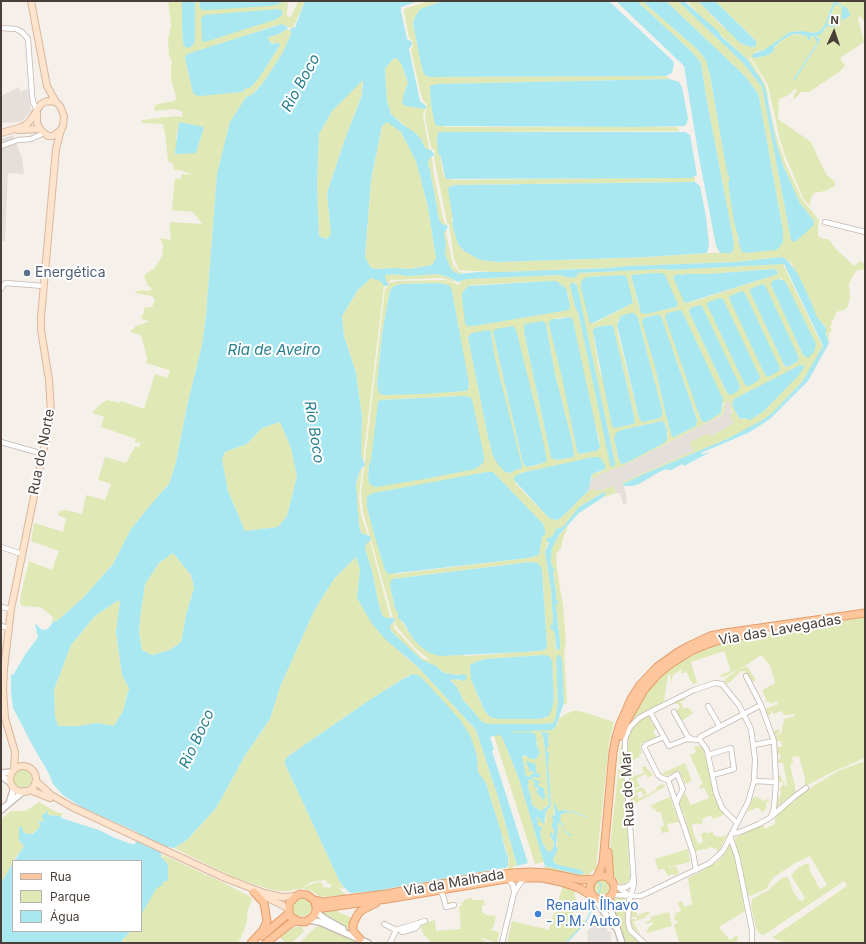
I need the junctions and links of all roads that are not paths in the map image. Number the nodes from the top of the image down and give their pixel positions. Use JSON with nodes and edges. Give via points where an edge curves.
{"nodes":[{"id":1,"x":31,"y":1,"type":"edge"},
{"id":2,"x":1,"y":28,"type":"edge"},
{"id":3,"x":47,"y":86,"type":"junction"},
{"id":4,"x":32,"y":94,"type":"junction"},
{"id":5,"x":56,"y":102,"type":"junction"},
{"id":6,"x":42,"y":103,"type":"junction"},
{"id":7,"x":37,"y":111,"type":"junction"},
{"id":8,"x":61,"y":130,"type":"junction"},
{"id":9,"x":10,"y":131,"type":"junction"},
{"id":10,"x":1,"y":133,"type":"edge"},
{"id":11,"x":44,"y":133,"type":"junction"},
{"id":12,"x":1,"y":146,"type":"edge"},
{"id":13,"x":56,"y":149,"type":"junction"},
{"id":14,"x":825,"y":222,"type":"dead end"},
{"id":15,"x":865,"y":232,"type":"edge"},
{"id":16,"x":43,"y":286,"type":"junction"},
{"id":17,"x":1,"y":289,"type":"edge"},
{"id":18,"x":1,"y":442,"type":"edge"},
{"id":19,"x":43,"y":454,"type":"junction"},
{"id":20,"x":1,"y":547,"type":"edge"},
{"id":21,"x":22,"y":554,"type":"junction"},
{"id":22,"x":1,"y":608,"type":"edge"},
{"id":23,"x":11,"y":609,"type":"junction"},
{"id":24,"x":865,"y":614,"type":"edge"},
{"id":25,"x":1,"y":626,"type":"edge"},
{"id":26,"x":8,"y":628,"type":"junction"},
{"id":27,"x":723,"y":639,"type":"junction"},
{"id":28,"x":671,"y":657,"type":"junction"},
{"id":29,"x":746,"y":676,"type":"dead end"},
{"id":30,"x":761,"y":705,"type":"junction"},
{"id":31,"x":708,"y":706,"type":"dead end"},
{"id":32,"x":650,"y":712,"type":"junction"},
{"id":33,"x":674,"y":712,"type":"dead end"},
{"id":34,"x":743,"y":714,"type":"junction"},
{"id":35,"x":721,"y":726,"type":"junction"},
{"id":36,"x":623,"y":730,"type":"junction"},
{"id":37,"x":664,"y":737,"type":"junction"},
{"id":38,"x":692,"y":739,"type":"junction"},
{"id":39,"x":700,"y":740,"type":"junction"},
{"id":40,"x":774,"y":741,"type":"junction"},
{"id":41,"x":754,"y":745,"type":"junction"},
{"id":42,"x":15,"y":752,"type":"junction"},
{"id":43,"x":708,"y":755,"type":"junction"},
{"id":44,"x":25,"y":766,"type":"junction"},
{"id":45,"x":13,"y":771,"type":"junction"},
{"id":46,"x":1,"y":774,"type":"edge"},
{"id":47,"x":713,"y":775,"type":"junction"},
{"id":48,"x":668,"y":780,"type":"junction"},
{"id":49,"x":36,"y":781,"type":"junction"},
{"id":50,"x":754,"y":781,"type":"junction"},
{"id":51,"x":776,"y":782,"type":"junction"},
{"id":52,"x":12,"y":785,"type":"junction"},
{"id":53,"x":806,"y":788,"type":"dead end"},
{"id":54,"x":27,"y":791,"type":"junction"},
{"id":55,"x":10,"y":802,"type":"junction"},
{"id":56,"x":676,"y":803,"type":"junction"},
{"id":57,"x":1,"y":810,"type":"edge"},
{"id":58,"x":771,"y":817,"type":"junction"},
{"id":59,"x":737,"y":822,"type":"junction"},
{"id":60,"x":129,"y":836,"type":"junction"},
{"id":61,"x":730,"y":836,"type":"junction"},
{"id":62,"x":171,"y":854,"type":"junction"},
{"id":63,"x":696,"y":870,"type":"junction"},
{"id":64,"x":633,"y":876,"type":"junction"},
{"id":65,"x":527,"y":877,"type":"junction"},
{"id":66,"x":507,"y":878,"type":"junction"},
{"id":67,"x":595,"y":878,"type":"junction"},
{"id":68,"x":614,"y":884,"type":"junction"},
{"id":69,"x":438,"y":890,"type":"junction"},
{"id":70,"x":254,"y":892,"type":"junction"},
{"id":71,"x":514,"y":893,"type":"junction"},
{"id":72,"x":630,"y":895,"type":"junction"},
{"id":73,"x":296,"y":896,"type":"junction"},
{"id":74,"x":611,"y":896,"type":"junction"},
{"id":75,"x":593,"y":897,"type":"junction"},
{"id":76,"x":314,"y":900,"type":"junction"},
{"id":77,"x":387,"y":900,"type":"junction"},
{"id":78,"x":454,"y":905,"type":"dead end"},
{"id":79,"x":316,"y":910,"type":"junction"},
{"id":80,"x":289,"y":911,"type":"junction"},
{"id":81,"x":309,"y":920,"type":"junction"},
{"id":82,"x":298,"y":921,"type":"junction"},
{"id":83,"x":425,"y":921,"type":"dead end"},
{"id":84,"x":384,"y":924,"type":"dead end"},
{"id":85,"x":398,"y":929,"type":"junction"},
{"id":86,"x":617,"y":931,"type":"junction"},
{"id":87,"x":360,"y":939,"type":"junction"},
{"id":88,"x":252,"y":943,"type":"edge"},
{"id":89,"x":266,"y":943,"type":"edge"},
{"id":90,"x":368,"y":943,"type":"edge"},
{"id":91,"x":390,"y":943,"type":"edge"},
{"id":92,"x":502,"y":943,"type":"edge"},
{"id":93,"x":622,"y":943,"type":"edge"},
{"id":94,"x":644,"y":943,"type":"edge"},
{"id":95,"x":752,"y":943,"type":"edge"}],
"edges":[{"from":1,"to":3,"type":"main road"},
{"from":2,"to":4,"type":"street","via":[[16,29],[28,39]]},
{"from":3,"to":5,"type":"main road"},
{"from":3,"to":6,"type":"main road"},
{"from":4,"to":6,"type":"street"},
{"from":4,"to":7,"type":"street"},
{"from":5,"to":6,"type":"main road"},
{"from":5,"to":8,"type":"main road","via":[[64,116],[64,126]]},
{"from":6,"to":7,"type":"main road"},
{"from":7,"to":9,"type":"main road","via":[[27,124]]},
{"from":7,"to":11,"type":"main road","via":[[37,124]]},
{"from":8,"to":11,"type":"main road","via":[[53,136]]},
{"from":8,"to":13,"type":"main road","name":"Rua do Norte"},
{"from":9,"to":10,"type":"main road"},
{"from":9,"to":11,"type":"main road"},
{"from":11,"to":12,"type":"street"},
{"from":11,"to":13,"type":"main road"},
{"from":13,"to":16,"type":"main road","name":"Rua do Norte"},
{"from":14,"to":15,"type":"street"},
{"from":16,"to":17,"type":"street","via":[[6,283]]},
{"from":16,"to":19,"type":"main road","name":"Rua do Norte","via":[[41,317],[51,402]]},
{"from":18,"to":19,"type":"street"},
{"from":19,"to":21,"type":"main road","name":"Rua do Norte"},
{"from":20,"to":21,"type":"street"},
{"from":21,"to":23,"type":"main road","name":"Rua do Norte"},
{"from":22,"to":23,"type":"street"},
{"from":23,"to":26,"type":"main road","name":"Rua do Norte"},
{"from":24,"to":27,"type":"main road","name":"Via das Lavegadas"},
{"from":24,"to":28,"type":"main road","name":"Via das Lavegadas","via":[[725,632],[710,636]]},
{"from":25,"to":26,"type":"street"},
{"from":26,"to":42,"type":"main road","name":"Rua do Norte","via":[[3,690],[5,718]]},
{"from":27,"to":28,"type":"main road","via":[[709,640]]},
{"from":27,"to":36,"type":"main road","name":"Via das Lavegadas","via":[[691,651],[658,674],[639,698]]},
{"from":28,"to":36,"type":"main road","via":[[635,698]]},
{"from":28,"to":67,"type":"main road","name":"Via das Lavegadas","via":[[640,685],[620,724],[613,752],[603,863]]},
{"from":29,"to":30,"type":"street"},
{"from":30,"to":34,"type":"street"},
{"from":30,"to":40,"type":"street"},
{"from":31,"to":35,"type":"street"},
{"from":32,"to":34,"type":"street","name":"Rua do Mar","via":[[694,690],[722,684]]},
{"from":32,"to":37,"type":"street"},
{"from":32,"to":64,"type":"street","name":"Rua do Mar","via":[[630,727],[626,739]]},
{"from":33,"to":38,"type":"street","via":[[688,737]]},
{"from":34,"to":35,"type":"street"},
{"from":34,"to":41,"type":"street","via":[[751,729]]},
{"from":35,"to":39,"type":"street","via":[[700,737]]},
{"from":36,"to":68,"type":"main road","name":"Via das Lavegadas","via":[[616,756],[608,834],[608,864]]},
{"from":37,"to":38,"type":"street","via":[[669,746]]},
{"from":37,"to":48,"type":"street","via":[[644,747],[658,775]]},
{"from":38,"to":39,"type":"street"},
{"from":39,"to":43,"type":"street"},
{"from":40,"to":41,"type":"street"},
{"from":40,"to":51,"type":"street"},
{"from":41,"to":50,"type":"street"},
{"from":42,"to":44,"type":"main road","name":"Rua do Norte"},
{"from":42,"to":45,"type":"main road","name":"Rua do Norte"},
{"from":43,"to":47,"type":"street"},
{"from":43,"to":47,"type":"street","via":[[731,748],[733,770]]},
{"from":44,"to":45,"type":"main road"},
{"from":44,"to":49,"type":"main road","via":[[32,770]]},
{"from":45,"to":46,"type":"street"},
{"from":45,"to":52,"type":"main road"},
{"from":46,"to":52,"type":"street"},
{"from":47,"to":59,"type":"street","via":[[722,808]]},
{"from":48,"to":56,"type":"street"},
{"from":48,"to":56,"type":"street","via":[[678,774],[683,789]]},
{"from":49,"to":54,"type":"main road"},
{"from":49,"to":60,"type":"main road","via":[[51,795]]},
{"from":50,"to":51,"type":"street"},
{"from":50,"to":59,"type":"street","via":[[748,802]]},
{"from":51,"to":58,"type":"street"},
{"from":52,"to":54,"type":"main road","via":[[16,790]]},
{"from":52,"to":55,"type":"street"},
{"from":53,"to":58,"type":"street"},
{"from":54,"to":55,"type":"street"},
{"from":54,"to":60,"type":"main road","via":[[47,796],[80,815]]},
{"from":55,"to":57,"type":"street"},
{"from":56,"to":63,"type":"street"},
{"from":58,"to":61,"type":"street"},
{"from":59,"to":61,"type":"street"},
{"from":60,"to":62,"type":"main road"},
{"from":61,"to":63,"type":"street","via":[[723,851],[710,863]]},
{"from":61,"to":95,"type":"street","via":[[737,856],[752,930]]},
{"from":62,"to":70,"type":"main road"},
{"from":62,"to":73,"type":"main road","via":[[264,893],[282,897]]},
{"from":63,"to":72,"type":"street","via":[[641,896]]},
{"from":64,"to":68,"type":"street","via":[[631,884],[626,887]]},
{"from":64,"to":72,"type":"street","name":"Rua do Mar","via":[[634,884]]},
{"from":65,"to":66,"type":"main road","name":"Via da Malhada"},
{"from":65,"to":71,"type":"street"},
{"from":65,"to":75,"type":"main road","name":"Via da Malhada","via":[[568,883]]},
{"from":66,"to":69,"type":"main road","name":"Via da Malhada"},
{"from":66,"to":71,"type":"street","via":[[513,885]]},
{"from":67,"to":68,"type":"main road","via":[[604,876]]},
{"from":67,"to":75,"type":"main road","via":[[589,889]]},
{"from":67,"to":76,"type":"main road","name":"Via da Malhada","via":[[582,880],[548,873],[516,873],[386,894],[323,902]]},
{"from":68,"to":72,"type":"street"},
{"from":68,"to":74,"type":"main road"},
{"from":69,"to":77,"type":"main road","name":"Via da Malhada"},
{"from":69,"to":78,"type":"street","via":[[442,892],[446,907]]},
{"from":70,"to":80,"type":"main road"},
{"from":70,"to":88,"type":"main road","via":[[264,903],[267,921]]},
{"from":71,"to":92,"type":"street"},
{"from":72,"to":74,"type":"street"},
{"from":72,"to":94,"type":"street","name":"Rua do Mar","via":[[630,930]]},
{"from":73,"to":76,"type":"main road","via":[[307,895]]},
{"from":73,"to":80,"type":"main road","via":[[291,900]]},
{"from":74,"to":75,"type":"main road","via":[[602,901]]},
{"from":74,"to":86,"type":"street","via":[[610,907]]},
{"from":75,"to":86,"type":"street"},
{"from":76,"to":79,"type":"main road"},
{"from":77,"to":79,"type":"main road","name":"Via da Malhada"},
{"from":77,"to":87,"type":"main road","via":[[358,914],[352,928]]},
{"from":79,"to":81,"type":"main road"},
{"from":79,"to":87,"type":"street","via":[[325,919]]},
{"from":80,"to":82,"type":"main road","via":[[294,920]]},
{"from":80,"to":88,"type":"main road"},
{"from":81,"to":82,"type":"main road"},
{"from":81,"to":87,"type":"street"},
{"from":82,"to":89,"type":"main road","via":[[287,925]]},
{"from":83,"to":85,"type":"street"},
{"from":84,"to":85,"type":"street"},
{"from":85,"to":91,"type":"street"},
{"from":86,"to":93,"type":"street"},
{"from":87,"to":90,"type":"street"}]}
